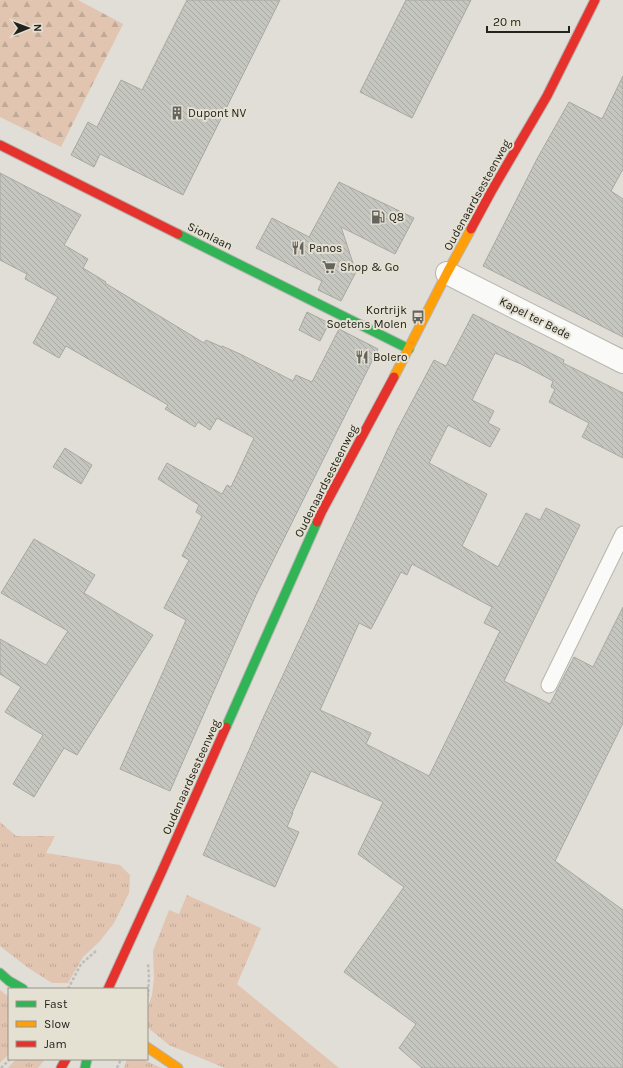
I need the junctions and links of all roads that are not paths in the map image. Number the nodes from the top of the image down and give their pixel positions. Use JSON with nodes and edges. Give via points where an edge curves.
{"nodes":[{"id":1,"x":595,"y":0,"type":"edge"},
{"id":2,"x":0,"y":145,"type":"edge"},
{"id":3,"x":446,"y":273,"type":"junction"},
{"id":4,"x":409,"y":349,"type":"junction"},
{"id":5,"x":623,"y":362,"type":"edge"},
{"id":6,"x":623,"y":534,"type":"edge"},
{"id":7,"x":549,"y":685,"type":"dead end"},
{"id":8,"x":0,"y":973,"type":"edge"},
{"id":9,"x":21,"y":988,"type":"edge"},
{"id":10,"x":108,"y":988,"type":"edge"},
{"id":11,"x":148,"y":1048,"type":"edge"},
{"id":12,"x":178,"y":1068,"type":"edge"}],
"edges":[{"from":1,"to":3,"type":"main road","name":"Oudenaardsesteenweg","via":[[547,96]]},
{"from":2,"to":4,"type":"main road","name":"Sionlaan"},
{"from":3,"to":4,"type":"main road","name":"Oudenaardsesteenweg"},
{"from":3,"to":5,"type":"street","name":"Kapel ter Bede"},
{"from":4,"to":10,"type":"main road","name":"Oudenaardsesteenweg","via":[[322,511]]},
{"from":6,"to":7,"type":"lane"},
{"from":8,"to":9,"type":"main road"},
{"from":11,"to":12,"type":"main road"}]}
